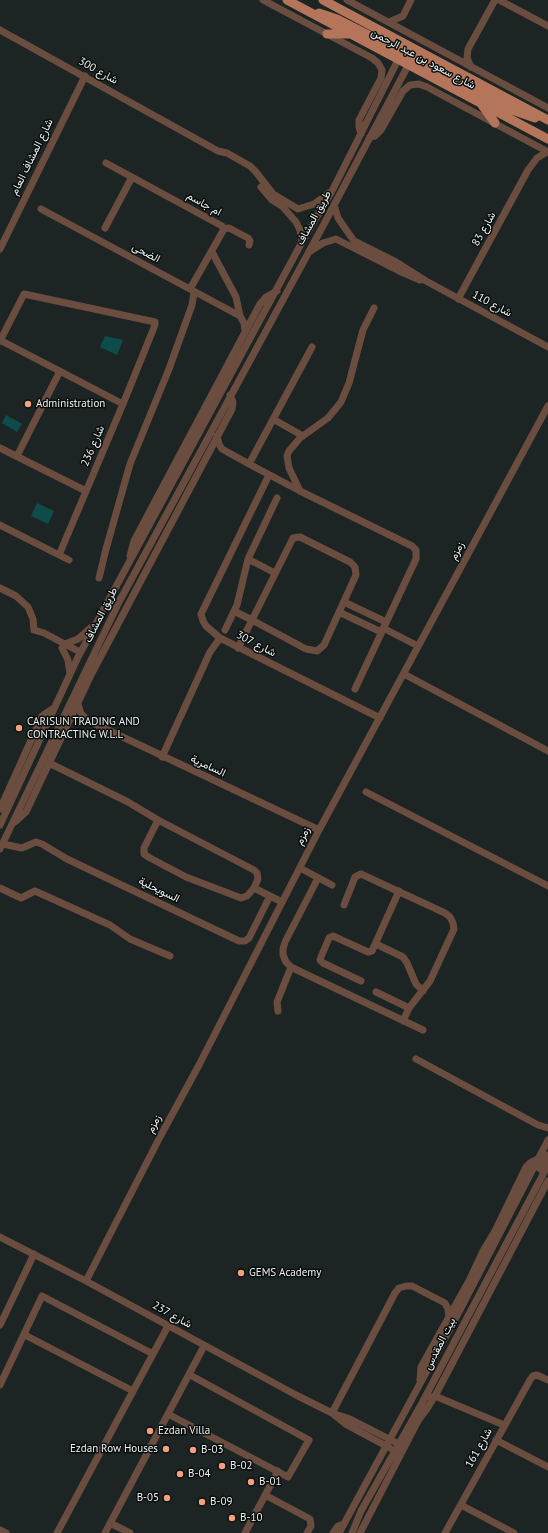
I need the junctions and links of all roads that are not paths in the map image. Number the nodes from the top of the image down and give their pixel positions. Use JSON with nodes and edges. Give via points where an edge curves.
{"nodes":[{"id":1,"x":263,"y":0,"type":"edge"},
{"id":2,"x":287,"y":0,"type":"edge"},
{"id":3,"x":323,"y":0,"type":"edge"},
{"id":4,"x":334,"y":0,"type":"edge"},
{"id":5,"x":347,"y":0,"type":"edge"},
{"id":6,"x":412,"y":0,"type":"edge"},
{"id":7,"x":495,"y":0,"type":"edge"},
{"id":8,"x":500,"y":0,"type":"edge"},
{"id":9,"x":340,"y":9,"type":"junction"},
{"id":10,"x":306,"y":10,"type":"junction"},
{"id":11,"x":403,"y":16,"type":"junction"},
{"id":12,"x":388,"y":22,"type":"junction"},
{"id":13,"x":548,"y":26,"type":"edge"},
{"id":14,"x":0,"y":30,"type":"edge"},
{"id":15,"x":408,"y":33,"type":"junction"},
{"id":16,"x":327,"y":34,"type":"junction"},
{"id":17,"x":350,"y":34,"type":"junction"},
{"id":18,"x":468,"y":49,"type":"junction"},
{"id":19,"x":402,"y":52,"type":"junction"},
{"id":20,"x":452,"y":56,"type":"junction"},
{"id":21,"x":412,"y":57,"type":"junction"},
{"id":22,"x":471,"y":67,"type":"junction"},
{"id":23,"x":85,"y":76,"type":"junction"},
{"id":24,"x":480,"y":103,"type":"junction"},
{"id":25,"x":548,"y":108,"type":"edge"},
{"id":26,"x":548,"y":121,"type":"edge"},
{"id":27,"x":495,"y":123,"type":"junction"},
{"id":28,"x":361,"y":134,"type":"junction"},
{"id":29,"x":370,"y":137,"type":"junction"},
{"id":30,"x":548,"y":139,"type":"edge"},
{"id":31,"x":531,"y":143,"type":"junction"},
{"id":32,"x":218,"y":150,"type":"junction"},
{"id":33,"x":548,"y":152,"type":"edge"},
{"id":34,"x":106,"y":163,"type":"dead end"},
{"id":35,"x":528,"y":170,"type":"junction"},
{"id":36,"x":132,"y":177,"type":"junction"},
{"id":37,"x":332,"y":191,"type":"junction"},
{"id":38,"x":334,"y":205,"type":"junction"},
{"id":39,"x":42,"y":209,"type":"dead end"},
{"id":40,"x":105,"y":228,"type":"dead end"},
{"id":41,"x":224,"y":229,"type":"junction"},
{"id":42,"x":302,"y":242,"type":"junction"},
{"id":43,"x":249,"y":245,"type":"dead end"},
{"id":44,"x":0,"y":249,"type":"edge"},
{"id":45,"x":212,"y":252,"type":"junction"},
{"id":46,"x":307,"y":254,"type":"junction"},
{"id":47,"x":426,"y":281,"type":"junction"},
{"id":48,"x":192,"y":290,"type":"junction"},
{"id":49,"x":277,"y":290,"type":"junction"},
{"id":50,"x":458,"y":299,"type":"junction"},
{"id":51,"x":374,"y":308,"type":"dead end"},
{"id":52,"x":255,"y":312,"type":"junction"},
{"id":53,"x":240,"y":316,"type":"junction"},
{"id":54,"x":245,"y":331,"type":"junction"},
{"id":55,"x":0,"y":341,"type":"edge"},
{"id":56,"x":238,"y":344,"type":"junction"},
{"id":57,"x":548,"y":347,"type":"edge"},
{"id":58,"x":312,"y":348,"type":"dead end"},
{"id":59,"x":238,"y":362,"type":"junction"},
{"id":60,"x":60,"y":371,"type":"junction"},
{"id":61,"x":230,"y":395,"type":"junction"},
{"id":62,"x":123,"y":404,"type":"junction"},
{"id":63,"x":548,"y":406,"type":"edge"},
{"id":64,"x":273,"y":419,"type":"junction"},
{"id":65,"x":217,"y":436,"type":"junction"},
{"id":66,"x":303,"y":436,"type":"junction"},
{"id":67,"x":0,"y":448,"type":"edge"},
{"id":68,"x":222,"y":449,"type":"junction"},
{"id":69,"x":208,"y":454,"type":"junction"},
{"id":70,"x":17,"y":456,"type":"junction"},
{"id":71,"x":249,"y":464,"type":"junction"},
{"id":72,"x":269,"y":475,"type":"junction"},
{"id":73,"x":86,"y":491,"type":"junction"},
{"id":74,"x":300,"y":491,"type":"junction"},
{"id":75,"x":277,"y":498,"type":"dead end"},
{"id":76,"x":0,"y":525,"type":"edge"},
{"id":77,"x":59,"y":555,"type":"junction"},
{"id":78,"x":248,"y":559,"type":"junction"},
{"id":79,"x":69,"y":560,"type":"dead end"},
{"id":80,"x":130,"y":562,"type":"junction"},
{"id":81,"x":275,"y":573,"type":"junction"},
{"id":82,"x":99,"y":578,"type":"dead end"},
{"id":83,"x":0,"y":588,"type":"edge"},
{"id":84,"x":134,"y":595,"type":"junction"},
{"id":85,"x":119,"y":602,"type":"junction"},
{"id":86,"x":344,"y":602,"type":"junction"},
{"id":87,"x":234,"y":611,"type":"junction"},
{"id":88,"x":339,"y":612,"type":"junction"},
{"id":89,"x":252,"y":620,"type":"junction"},
{"id":90,"x":96,"y":623,"type":"junction"},
{"id":91,"x":384,"y":627,"type":"junction"},
{"id":92,"x":224,"y":630,"type":"dead end"},
{"id":93,"x":220,"y":638,"type":"junction"},
{"id":94,"x":64,"y":646,"type":"junction"},
{"id":95,"x":418,"y":646,"type":"junction"},
{"id":96,"x":238,"y":648,"type":"junction"},
{"id":97,"x":79,"y":655,"type":"junction"},
{"id":98,"x":70,"y":674,"type":"junction"},
{"id":99,"x":404,"y":674,"type":"junction"},
{"id":100,"x":355,"y":689,"type":"dead end"},
{"id":101,"x":78,"y":704,"type":"junction"},
{"id":102,"x":53,"y":709,"type":"junction"},
{"id":103,"x":380,"y":718,"type":"junction"},
{"id":104,"x":69,"y":722,"type":"junction"},
{"id":105,"x":89,"y":722,"type":"junction"},
{"id":106,"x":548,"y":751,"type":"edge"},
{"id":107,"x":162,"y":757,"type":"junction"},
{"id":108,"x":49,"y":763,"type":"junction"},
{"id":109,"x":366,"y":792,"type":"dead end"},
{"id":110,"x":0,"y":809,"type":"edge"},
{"id":111,"x":158,"y":820,"type":"junction"},
{"id":112,"x":13,"y":823,"type":"junction"},
{"id":113,"x":0,"y":825,"type":"edge"},
{"id":114,"x":319,"y":830,"type":"junction"},
{"id":115,"x":8,"y":833,"type":"junction"},
{"id":116,"x":1,"y":847,"type":"edge"},
{"id":117,"x":17,"y":847,"type":"junction"},
{"id":118,"x":300,"y":868,"type":"junction"},
{"id":119,"x":318,"y":878,"type":"junction"},
{"id":120,"x":332,"y":885,"type":"dead end"},
{"id":121,"x":548,"y":886,"type":"edge"},
{"id":122,"x":0,"y":888,"type":"edge"},
{"id":123,"x":254,"y":888,"type":"junction"},
{"id":124,"x":399,"y":891,"type":"junction"},
{"id":125,"x":270,"y":896,"type":"junction"},
{"id":126,"x":282,"y":902,"type":"junction"},
{"id":127,"x":344,"y":906,"type":"dead end"},
{"id":128,"x":376,"y":944,"type":"junction"},
{"id":129,"x":170,"y":956,"type":"dead end"},
{"id":130,"x":291,"y":967,"type":"junction"},
{"id":131,"x":361,"y":981,"type":"dead end"},
{"id":132,"x":423,"y":991,"type":"junction"},
{"id":133,"x":376,"y":992,"type":"dead end"},
{"id":134,"x":409,"y":1008,"type":"junction"},
{"id":135,"x":278,"y":1011,"type":"dead end"},
{"id":136,"x":403,"y":1020,"type":"junction"},
{"id":137,"x":423,"y":1030,"type":"dead end"},
{"id":138,"x":416,"y":1059,"type":"dead end"},
{"id":139,"x":538,"y":1125,"type":"junction"},
{"id":140,"x":548,"y":1128,"type":"edge"},
{"id":141,"x":547,"y":1141,"type":"edge"},
{"id":142,"x":548,"y":1155,"type":"edge"},
{"id":143,"x":538,"y":1159,"type":"junction"},
{"id":144,"x":548,"y":1164,"type":"edge"},
{"id":145,"x":548,"y":1180,"type":"edge"},
{"id":146,"x":528,"y":1203,"type":"junction"},
{"id":147,"x":0,"y":1237,"type":"edge"},
{"id":148,"x":34,"y":1254,"type":"junction"},
{"id":149,"x":86,"y":1281,"type":"junction"},
{"id":150,"x":458,"y":1301,"type":"junction"},
{"id":151,"x":445,"y":1303,"type":"junction"},
{"id":152,"x":449,"y":1317,"type":"junction"},
{"id":153,"x":0,"y":1325,"type":"edge"},
{"id":154,"x":168,"y":1326,"type":"junction"},
{"id":155,"x":25,"y":1334,"type":"junction"},
{"id":156,"x":204,"y":1346,"type":"junction"},
{"id":157,"x":152,"y":1354,"type":"junction"},
{"id":158,"x":190,"y":1375,"type":"junction"},
{"id":159,"x":548,"y":1380,"type":"edge"},
{"id":160,"x":420,"y":1382,"type":"junction"},
{"id":161,"x":0,"y":1385,"type":"edge"},
{"id":162,"x":133,"y":1391,"type":"junction"},
{"id":163,"x":435,"y":1396,"type":"junction"},
{"id":164,"x":422,"y":1404,"type":"junction"},
{"id":165,"x":332,"y":1413,"type":"junction"},
{"id":166,"x":168,"y":1414,"type":"junction"},
{"id":167,"x":504,"y":1425,"type":"junction"},
{"id":168,"x":390,"y":1439,"type":"junction"},
{"id":169,"x":496,"y":1440,"type":"junction"},
{"id":170,"x":399,"y":1444,"type":"junction"},
{"id":171,"x":386,"y":1446,"type":"junction"},
{"id":172,"x":395,"y":1451,"type":"junction"},
{"id":173,"x":548,"y":1467,"type":"edge"},
{"id":174,"x":278,"y":1472,"type":"junction"},
{"id":175,"x":265,"y":1495,"type":"junction"},
{"id":176,"x":460,"y":1505,"type":"junction"},
{"id":177,"x":110,"y":1523,"type":"junction"},
{"id":178,"x":344,"y":1524,"type":"junction"},
{"id":179,"x":0,"y":1530,"type":"edge"},
{"id":180,"x":6,"y":1533,"type":"edge"},
{"id":181,"x":57,"y":1533,"type":"edge"},
{"id":182,"x":105,"y":1533,"type":"edge"},
{"id":183,"x":130,"y":1533,"type":"edge"},
{"id":184,"x":245,"y":1533,"type":"edge"},
{"id":185,"x":308,"y":1533,"type":"edge"},
{"id":186,"x":333,"y":1533,"type":"edge"},
{"id":187,"x":339,"y":1533,"type":"edge"},
{"id":188,"x":352,"y":1533,"type":"edge"},
{"id":189,"x":360,"y":1533,"type":"edge"},
{"id":190,"x":445,"y":1533,"type":"edge"},
{"id":191,"x":514,"y":1533,"type":"edge"}],
"edges":[{"from":1,"to":16,"type":"street","name":"شارع سعود بن عبد الرحمن"},
{"from":2,"to":10,"type":"main road","name":"شارع سعود بن عبد الرحمن"},
{"from":3,"to":9,"type":"main road","name":"شارع سعود بن عبد الرحمن"},
{"from":4,"to":9,"type":"main road"},
{"from":5,"to":12,"type":"street","name":"شارع سعود بن عبد الرحمن"},
{"from":6,"to":11,"type":"street"},
{"from":7,"to":18,"type":"street"},
{"from":8,"to":13,"type":"street"},
{"from":9,"to":19,"type":"main road","name":"شارع سعود بن عبد الرحمن"},
{"from":10,"to":17,"type":"main road","name":"شارع سعود بن عبد الرحمن"},
{"from":10,"to":19,"type":"main road","via":[[337,19]]},
{"from":11,"to":12,"type":"street"},
{"from":11,"to":15,"type":"street","via":[[404,27]]},
{"from":12,"to":15,"type":"street","name":"شارع سعود بن عبد الرحمن"},
{"from":14,"to":23,"type":"street","name":"شارع 300"},
{"from":15,"to":20,"type":"street","name":"شارع سعود بن عبد الرحمن"},
{"from":16,"to":17,"type":"main road"},
{"from":16,"to":28,"type":"street","name":"شارع سعود بن عبد الرحمن","via":[[372,58],[381,67],[381,78],[359,120]]},
{"from":17,"to":19,"type":"main road","name":"شارع سعود بن عبد الرحمن"},
{"from":18,"to":20,"type":"street","via":[[462,54]]},
{"from":18,"to":22,"type":"street","via":[[467,58]]},
{"from":19,"to":21,"type":"main road","name":"شارع سعود بن عبد الرحمن"},
{"from":19,"to":21,"type":"main road","via":[[404,58]]},
{"from":19,"to":28,"type":"street","name":"طريق المشاف"},
{"from":20,"to":22,"type":"street","name":"شارع سعود بن عبد الرحمن"},
{"from":21,"to":24,"type":"main road","name":"شارع سعود بن عبد الرحمن"},
{"from":21,"to":26,"type":"main road","via":[[512,110]]},
{"from":21,"to":29,"type":"street","name":"طريق المشاف"},
{"from":22,"to":25,"type":"street","name":"شارع سعود بن عبد الرحمن"},
{"from":23,"to":32,"type":"street","name":"شارع 300"},
{"from":23,"to":44,"type":"street","name":"شارع المشاف العام"},
{"from":24,"to":27,"type":"main road"},
{"from":24,"to":30,"type":"main road","name":"شارع سعود بن عبد الرحمن"},
{"from":27,"to":29,"type":"street","name":"شارع سعود بن عبد الرحمن","via":[[423,85],[414,84],[403,91],[381,130]]},
{"from":27,"to":31,"type":"street","name":"شارع سعود بن عبد الرحمن"},
{"from":28,"to":37,"type":"street","name":"طريق المشاف"},
{"from":29,"to":38,"type":"street","name":"طريق المشاف"},
{"from":31,"to":33,"type":"street","name":"شارع سعود بن عبد الرحمن"},
{"from":31,"to":35,"type":"street","name":"شارع 83","via":[[534,156]]},
{"from":32,"to":37,"type":"street","via":[[250,166],[272,194],[298,209],[314,204]]},
{"from":32,"to":42,"type":"street","via":[[248,170],[268,196],[282,206],[298,226]]},
{"from":33,"to":35,"type":"street","name":"شارع 83","via":[[537,158]]},
{"from":34,"to":36,"type":"street","name":"ام جاسم"},
{"from":35,"to":50,"type":"street","name":"شارع 83"},
{"from":36,"to":40,"type":"street"},
{"from":36,"to":41,"type":"street","name":"ام جاسم"},
{"from":37,"to":42,"type":"street","name":"طريق المشاف"},
{"from":38,"to":46,"type":"street","name":"طريق المشاف"},
{"from":38,"to":47,"type":"street","name":"شارع 110","via":[[338,218],[354,241],[396,262]]},
{"from":39,"to":48,"type":"street","name":"الضحى"},
{"from":41,"to":43,"type":"street","via":[[229,228],[248,238]]},
{"from":41,"to":45,"type":"street","name":"ام جاسم"},
{"from":42,"to":49,"type":"street","name":"طريق المشاف"},
{"from":45,"to":48,"type":"street","name":"ام جاسم"},
{"from":45,"to":53,"type":"street","via":[[236,297]]},
{"from":46,"to":47,"type":"street","name":"شارع 110","via":[[323,243],[336,239],[410,276]]},
{"from":46,"to":61,"type":"street","name":"طريق المشاف"},
{"from":47,"to":50,"type":"street","name":"شارع 110"},
{"from":48,"to":53,"type":"street","name":"الضحى"},
{"from":48,"to":82,"type":"street","name":"ام جاسم","via":[[192,305],[130,464]]},
{"from":49,"to":52,"type":"street","name":"طريق المشاف","via":[[266,297]]},
{"from":49,"to":59,"type":"street","name":"طريق المشاف"},
{"from":50,"to":57,"type":"street","name":"شارع 110"},
{"from":51,"to":66,"type":"street","via":[[363,330],[341,402],[328,418]]},
{"from":52,"to":53,"type":"street"},
{"from":52,"to":54,"type":"street","name":"طريق المشاف"},
{"from":53,"to":54,"type":"street"},
{"from":54,"to":56,"type":"street","name":"طريق المشاف"},
{"from":55,"to":60,"type":"street"},
{"from":55,"to":62,"type":"street","name":"شارع 236","via":[[24,294],[154,322]]},
{"from":56,"to":59,"type":"street"},
{"from":56,"to":80,"type":"street","name":"طريق المشاف","via":[[134,541]]},
{"from":58,"to":64,"type":"street"},
{"from":59,"to":80,"type":"street","name":"طريق المشاف"},
{"from":60,"to":62,"type":"street"},
{"from":60,"to":70,"type":"street"},
{"from":61,"to":65,"type":"street","name":"طريق المشاف","via":[[232,409]]},
{"from":61,"to":85,"type":"street","name":"طريق المشاف"},
{"from":62,"to":73,"type":"street","name":"شارع 236"},
{"from":63,"to":95,"type":"street","name":"زمزم"},
{"from":64,"to":66,"type":"street"},
{"from":64,"to":71,"type":"street"},
{"from":65,"to":68,"type":"street"},
{"from":65,"to":69,"type":"street","name":"طريق المشاف"},
{"from":66,"to":74,"type":"street","via":[[292,446],[287,456],[290,472]]},
{"from":67,"to":70,"type":"street"},
{"from":68,"to":69,"type":"street"},
{"from":68,"to":71,"type":"street"},
{"from":69,"to":84,"type":"street","name":"طريق المشاف"},
{"from":70,"to":73,"type":"street"},
{"from":71,"to":72,"type":"street"},
{"from":72,"to":74,"type":"street"},
{"from":72,"to":93,"type":"street","via":[[201,614],[206,626]]},
{"from":73,"to":77,"type":"street","name":"شارع 236"},
{"from":74,"to":91,"type":"street","via":[[416,550],[416,559]]},
{"from":75,"to":78,"type":"street"},
{"from":76,"to":77,"type":"street"},
{"from":77,"to":79,"type":"street"},
{"from":78,"to":81,"type":"street"},
{"from":78,"to":87,"type":"street"},
{"from":80,"to":90,"type":"street","name":"طريق المشاف"},
{"from":81,"to":86,"type":"street","via":[[293,538],[300,537],[353,564],[356,575]]},
{"from":81,"to":89,"type":"street"},
{"from":83,"to":94,"type":"street","via":[[16,596],[28,607],[34,630]]},
{"from":84,"to":85,"type":"street"},
{"from":84,"to":101,"type":"street","name":"طريق المشاف","via":[[92,672]]},
{"from":85,"to":112,"type":"street","name":"طريق المشاف"},
{"from":86,"to":88,"type":"street"},
{"from":86,"to":91,"type":"street"},
{"from":87,"to":89,"type":"street"},
{"from":87,"to":92,"type":"street"},
{"from":88,"to":89,"type":"street","via":[[324,645],[317,651],[306,649]]},
{"from":88,"to":91,"type":"street"},
{"from":89,"to":96,"type":"street"},
{"from":90,"to":94,"type":"street","via":[[78,639]]},
{"from":90,"to":97,"type":"street","name":"طريق المشاف"},
{"from":91,"to":95,"type":"street"},
{"from":91,"to":100,"type":"street"},
{"from":93,"to":96,"type":"street","name":"شارع 307"},
{"from":93,"to":107,"type":"street","name":"شارع 307","via":[[210,652]]},
{"from":94,"to":97,"type":"street"},
{"from":94,"to":98,"type":"street"},
{"from":95,"to":99,"type":"street","name":"زمزم"},
{"from":96,"to":103,"type":"street","name":"شارع 307"},
{"from":97,"to":98,"type":"street","name":"طريق المشاف"},
{"from":98,"to":102,"type":"street","name":"طريق المشاف"},
{"from":99,"to":103,"type":"street","name":"زمزم"},
{"from":99,"to":106,"type":"street"},
{"from":101,"to":104,"type":"street","name":"طريق المشاف"},
{"from":101,"to":105,"type":"street","via":[[81,714]]},
{"from":102,"to":110,"type":"street","name":"طريق المشاف","via":[[42,716]]},
{"from":102,"to":113,"type":"street","name":"طريق المشاف"},
{"from":103,"to":114,"type":"street","name":"زمزم"},
{"from":104,"to":105,"type":"street","name":"السامرية"},
{"from":104,"to":108,"type":"street","name":"طريق المشاف"},
{"from":105,"to":107,"type":"street","name":"السامرية"},
{"from":107,"to":114,"type":"street","name":"السامرية"},
{"from":108,"to":111,"type":"street","via":[[128,802]]},
{"from":108,"to":112,"type":"street","name":"طريق المشاف","via":[[26,812]]},
{"from":109,"to":121,"type":"street"},
{"from":111,"to":123,"type":"street","via":[[254,870],[258,873],[258,879]]},
{"from":111,"to":123,"type":"street","via":[[144,848],[144,854],[186,877],[241,898],[247,896]]},
{"from":112,"to":115,"type":"street","name":"طريق المشاف"},
{"from":114,"to":118,"type":"street","name":"زمزم"},
{"from":115,"to":116,"type":"street","name":"طريق المشاف"},
{"from":115,"to":117,"type":"street"},
{"from":116,"to":117,"type":"street","name":"السويحلية"},
{"from":117,"to":125,"type":"street","name":"السويحلية","via":[[24,848],[36,842],[45,845],[68,859],[239,941],[249,938]]},
{"from":118,"to":119,"type":"street"},
{"from":118,"to":126,"type":"street","name":"زمزم"},
{"from":119,"to":120,"type":"street"},
{"from":119,"to":130,"type":"street","via":[[285,942],[284,956]]},
{"from":122,"to":129,"type":"street","via":[[20,898],[36,891],[110,925],[130,939]]},
{"from":123,"to":125,"type":"street"},
{"from":124,"to":127,"type":"street","via":[[358,875]]},
{"from":124,"to":128,"type":"street"},
{"from":124,"to":132,"type":"street","via":[[445,913],[454,923],[454,929]]},
{"from":125,"to":126,"type":"street"},
{"from":126,"to":149,"type":"street","name":"زمزم"},
{"from":128,"to":131,"type":"street","via":[[370,952],[331,936],[321,957],[323,963]]},
{"from":128,"to":132,"type":"street","via":[[403,957],[416,984]]},
{"from":130,"to":135,"type":"street","via":[[277,1002]]},
{"from":130,"to":136,"type":"street"},
{"from":132,"to":134,"type":"street"},
{"from":133,"to":134,"type":"street"},
{"from":134,"to":136,"type":"street"},
{"from":136,"to":137,"type":"street"},
{"from":138,"to":139,"type":"street"},
{"from":139,"to":140,"type":"street"},
{"from":139,"to":141,"type":"street"},
{"from":141,"to":143,"type":"street","name":"بيت المقدس"},
{"from":142,"to":146,"type":"street","via":[[534,1180]]},
{"from":143,"to":150,"type":"street","name":"بيت المقدس","via":[[526,1167]]},
{"from":143,"to":160,"type":"street","name":"بيت المقدس"},
{"from":144,"to":146,"type":"street","name":"بيت المقدس"},
{"from":145,"to":163,"type":"street","name":"بيت المقدس"},
{"from":146,"to":164,"type":"street","name":"بيت المقدس"},
{"from":147,"to":148,"type":"street","name":"شارع 237"},
{"from":148,"to":149,"type":"street","name":"شارع 237"},
{"from":148,"to":153,"type":"street"},
{"from":149,"to":154,"type":"street","name":"شارع 237"},
{"from":150,"to":151,"type":"street"},
{"from":150,"to":152,"type":"street","name":"بيت المقدس"},
{"from":151,"to":152,"type":"street"},
{"from":151,"to":165,"type":"street","via":[[412,1286],[402,1286]]},
{"from":152,"to":160,"type":"street","name":"بيت المقدس","via":[[421,1367]]},
{"from":154,"to":156,"type":"street","name":"شارع 237"},
{"from":154,"to":157,"type":"street"},
{"from":155,"to":157,"type":"street","via":[[42,1296]]},
{"from":155,"to":161,"type":"street"},
{"from":155,"to":162,"type":"street"},
{"from":156,"to":158,"type":"street"},
{"from":156,"to":165,"type":"street","name":"شارع 237"},
{"from":157,"to":162,"type":"street"},
{"from":158,"to":166,"type":"street"},
{"from":158,"to":174,"type":"street","via":[[309,1440],[288,1477]]},
{"from":159,"to":167,"type":"street","name":"شارع 161","via":[[540,1376],[530,1380]]},
{"from":160,"to":168,"type":"street","name":"بيت المقدس"},
{"from":162,"to":181,"type":"street"},
{"from":163,"to":164,"type":"street"},
{"from":163,"to":167,"type":"street"},
{"from":163,"to":189,"type":"street","name":"بيت المقدس","via":[[418,1421]]},
{"from":164,"to":170,"type":"street","name":"بيت المقدس"},
{"from":165,"to":168,"type":"street","name":"شارع 237","via":[[350,1418]]},
{"from":165,"to":171,"type":"street","name":"شارع 237","via":[[342,1422]]},
{"from":166,"to":174,"type":"street"},
{"from":166,"to":177,"type":"street"},
{"from":167,"to":169,"type":"street","name":"شارع 161"},
{"from":168,"to":170,"type":"street","name":"شارع 237"},
{"from":168,"to":171,"type":"street","name":"بيت المقدس"},
{"from":169,"to":173,"type":"street"},
{"from":169,"to":176,"type":"street","name":"شارع 161"},
{"from":170,"to":172,"type":"street","name":"بيت المقدس"},
{"from":171,"to":172,"type":"street","name":"شارع 237"},
{"from":171,"to":178,"type":"street","name":"بيت المقدس"},
{"from":172,"to":188,"type":"street","name":"بيت المقدس","via":[[361,1511]]},
{"from":174,"to":175,"type":"street"},
{"from":175,"to":184,"type":"street"},
{"from":175,"to":185,"type":"street","via":[[310,1519]]},
{"from":176,"to":190,"type":"street","name":"شارع 161"},
{"from":176,"to":191,"type":"street"},
{"from":177,"to":182,"type":"street"},
{"from":177,"to":183,"type":"street"},
{"from":178,"to":186,"type":"street","name":"بيت المقدس","via":[[338,1526]]},
{"from":178,"to":187,"type":"street","name":"بيت المقدس"},
{"from":179,"to":180,"type":"street"}]}
